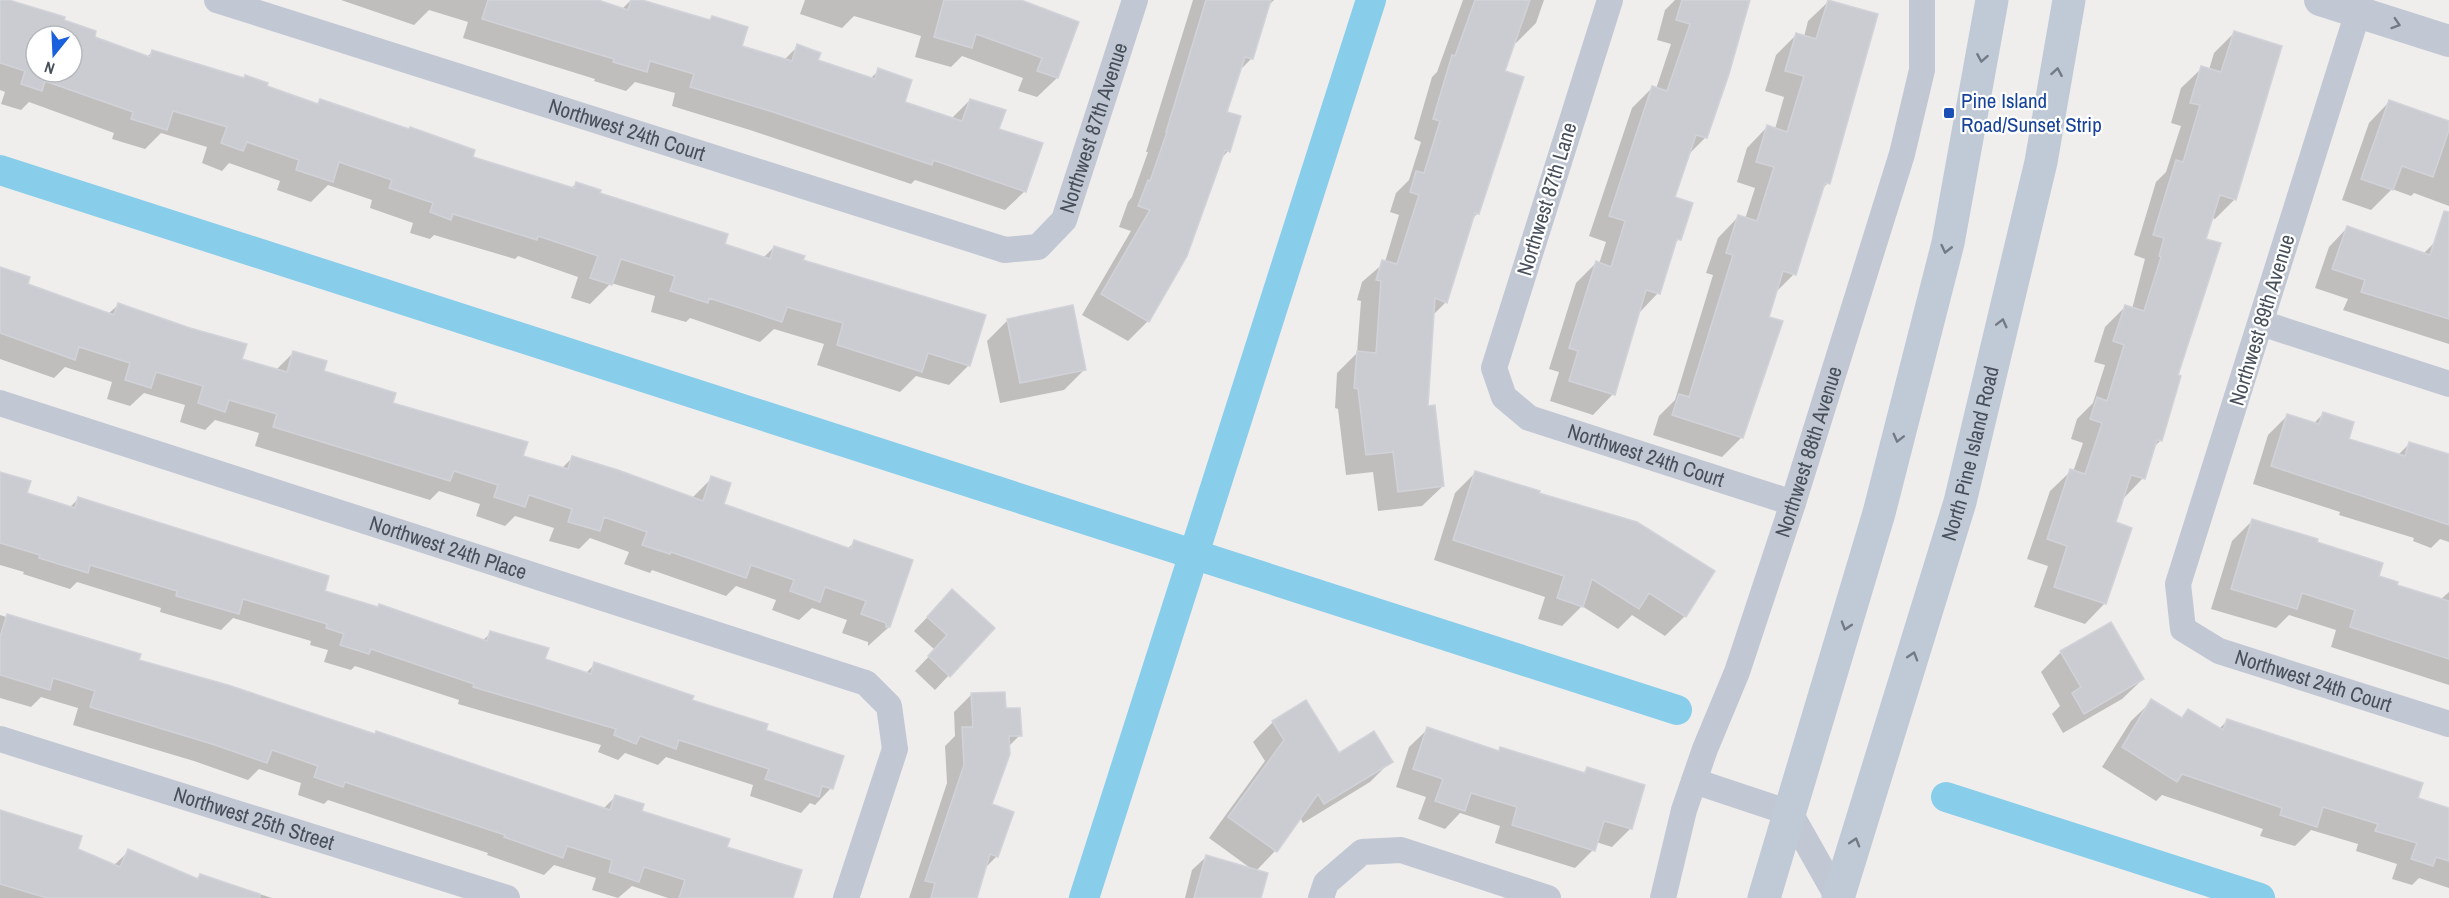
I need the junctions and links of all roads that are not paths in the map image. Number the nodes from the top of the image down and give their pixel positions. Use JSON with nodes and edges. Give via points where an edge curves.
{"nodes":[{"id":1,"x":217,"y":0,"type":"edge"},
{"id":2,"x":1135,"y":0,"type":"edge"},
{"id":3,"x":1610,"y":0,"type":"edge"},
{"id":4,"x":1922,"y":0,"type":"edge"},
{"id":5,"x":1992,"y":0,"type":"edge"},
{"id":6,"x":2069,"y":0,"type":"edge"},
{"id":7,"x":2320,"y":0,"type":"edge"},
{"id":8,"x":2358,"y":12,"type":"junction"},
{"id":9,"x":2449,"y":41,"type":"edge"},
{"id":10,"x":1038,"y":247,"type":"joint"},
{"id":11,"x":2260,"y":323,"type":"junction"},
{"id":12,"x":2449,"y":384,"type":"edge"},
{"id":13,"x":1504,"y":397,"type":"joint"},
{"id":14,"x":0,"y":403,"type":"edge"},
{"id":15,"x":1793,"y":502,"type":"junction"},
{"id":16,"x":2183,"y":629,"type":"joint"},
{"id":17,"x":2449,"y":724,"type":"edge"},
{"id":18,"x":0,"y":739,"type":"edge"},
{"id":19,"x":1694,"y":781,"type":"junction"},
{"id":20,"x":1790,"y":813,"type":"junction"},
{"id":21,"x":507,"y":898,"type":"edge"},
{"id":22,"x":846,"y":898,"type":"edge"},
{"id":23,"x":1321,"y":898,"type":"edge"},
{"id":24,"x":1548,"y":898,"type":"edge"},
{"id":25,"x":1663,"y":898,"type":"edge"},
{"id":26,"x":1764,"y":898,"type":"edge"},
{"id":27,"x":1838,"y":898,"type":"edge"}],
"edges":[{"from":1,"to":10,"type":"street","name":"Northwest 24th Court","via":[[1005,250]]},
{"from":2,"to":10,"type":"street","name":"Northwest 87th Avenue","via":[[1064,220]]},
{"from":3,"to":13,"type":"street","name":"Northwest 87th Lane","via":[[1494,368]]},
{"from":4,"to":15,"type":"street","name":"Northwest 88th Avenue","via":[[1922,70],[1902,154]]},
{"from":5,"to":20,"type":"main road","one_way":true,"via":[[1947,243],[1879,513]]},
{"from":27,"to":6,"type":"main road","name":"North Pine Island Road","one_way":true,"via":[[1960,502],[2041,162]]},
{"from":7,"to":8,"type":"street"},
{"from":8,"to":9,"type":"street","one_way":true},
{"from":8,"to":11,"type":"street","name":"Northwest 89th Avenue"},
{"from":11,"to":12,"type":"street"},
{"from":11,"to":16,"type":"street","name":"Northwest 89th Avenue","via":[[2178,584]]},
{"from":13,"to":15,"type":"street","name":"Northwest 24th Court","via":[[1529,418]]},
{"from":14,"to":22,"type":"street","name":"Northwest 24th Place","via":[[866,683],[890,706],[895,749]]},
{"from":15,"to":19,"type":"street","name":"Northwest 88th Avenue","via":[[1737,672]]},
{"from":16,"to":17,"type":"street","name":"Northwest 24th Court","via":[[2219,651]]},
{"from":18,"to":21,"type":"street","name":"Northwest 25th Street"},
{"from":19,"to":20,"type":"street"},
{"from":19,"to":25,"type":"street","name":"Northwest 88th Avenue"},
{"from":20,"to":26,"type":"main road"},
{"from":20,"to":27,"type":"street"},
{"from":23,"to":24,"type":"street","via":[[1326,883],[1362,852],[1401,850]]}]}
